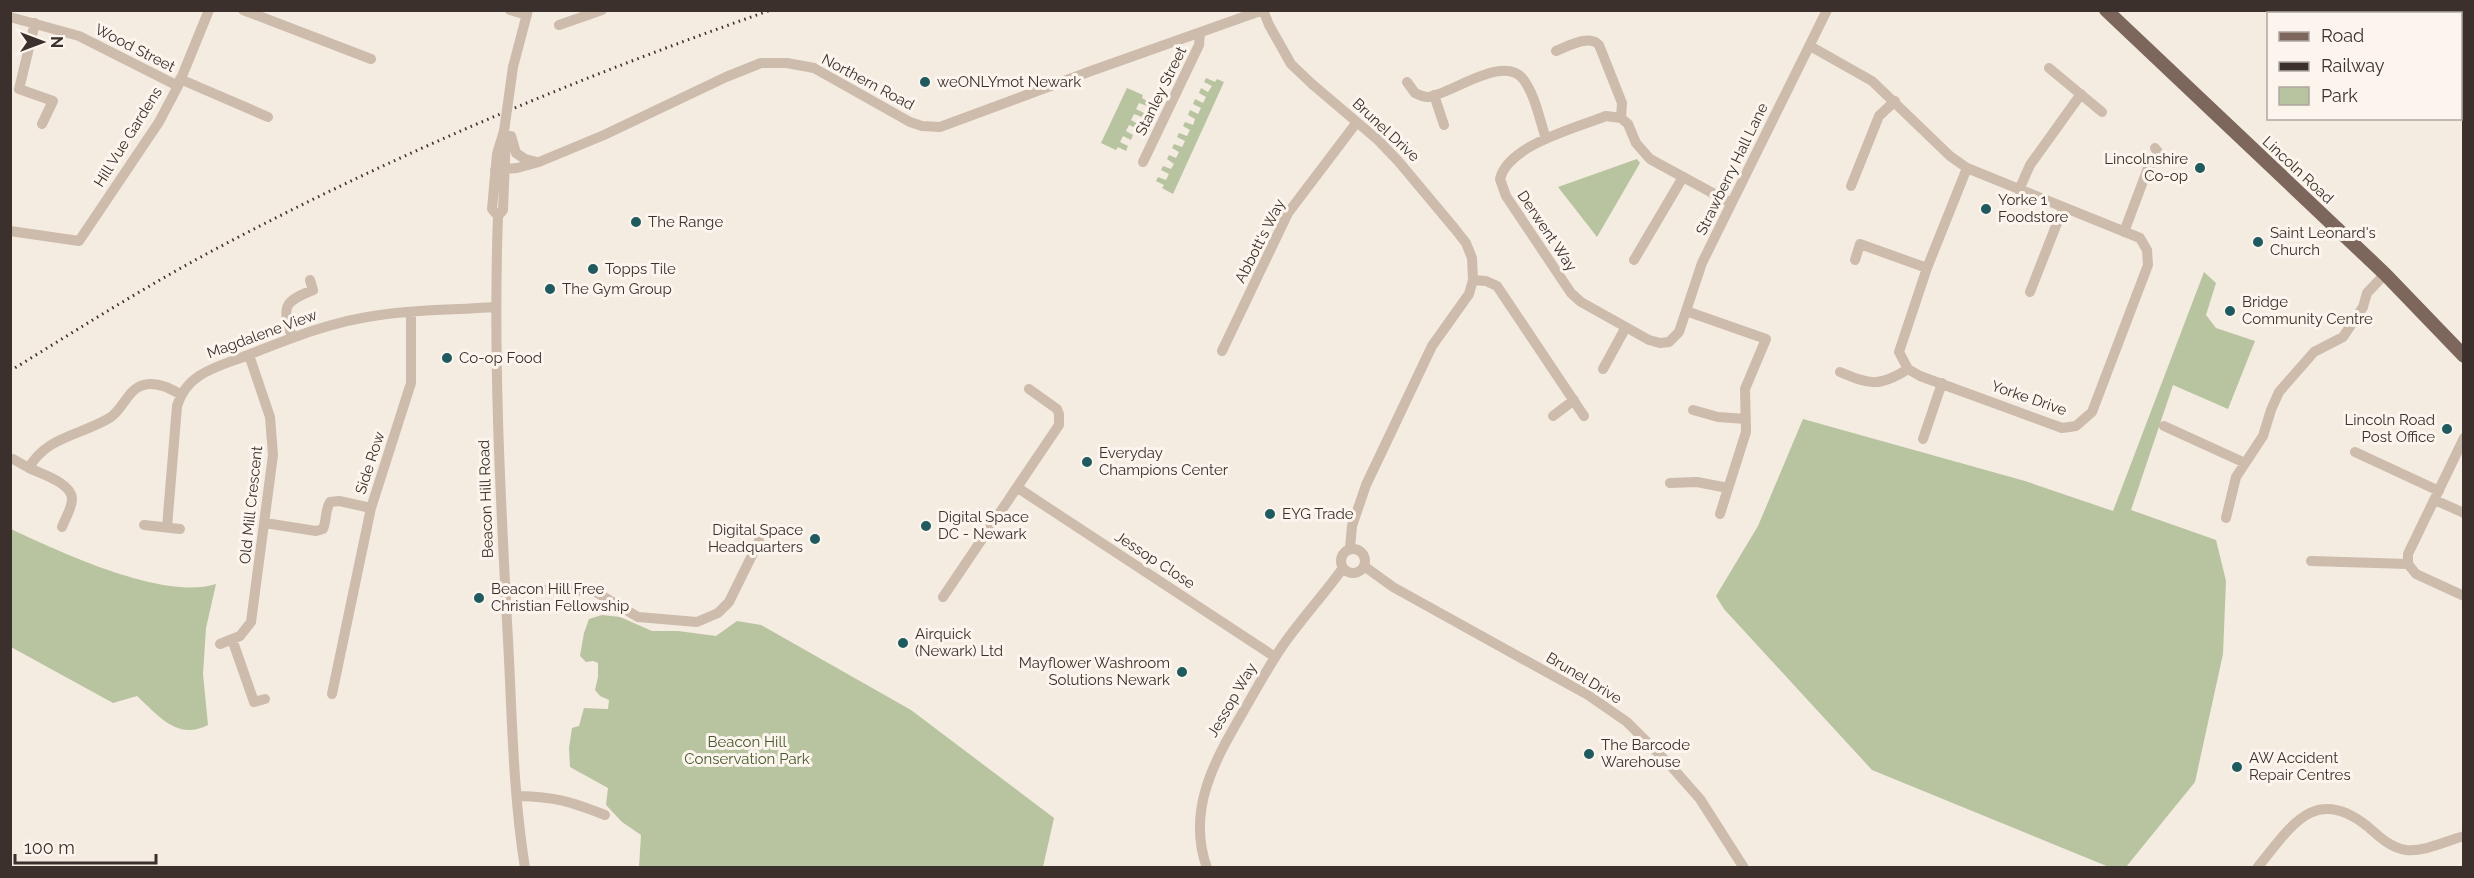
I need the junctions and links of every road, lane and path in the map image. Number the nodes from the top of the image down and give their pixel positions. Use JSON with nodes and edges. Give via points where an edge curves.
{"nodes":[{"id":1,"x":209,"y":10,"type":"edge"},
{"id":2,"x":243,"y":10,"type":"edge"},
{"id":3,"x":510,"y":10,"type":"edge"},
{"id":4,"x":602,"y":10,"type":"edge"},
{"id":5,"x":1263,"y":10,"type":"edge"},
{"id":6,"x":1827,"y":10,"type":"edge"},
{"id":7,"x":2106,"y":10,"type":"edge"},
{"id":8,"x":528,"y":13,"type":"edge"},
{"id":9,"x":10,"y":17,"type":"edge"},
{"id":10,"x":35,"y":23,"type":"junction"},
{"id":11,"x":559,"y":25,"type":"dead end"},
{"id":12,"x":1200,"y":33,"type":"junction"},
{"id":13,"x":1810,"y":46,"type":"junction"},
{"id":14,"x":1556,"y":51,"type":"dead end"},
{"id":15,"x":371,"y":59,"type":"dead end"},
{"id":16,"x":2049,"y":68,"type":"dead end"},
{"id":17,"x":179,"y":82,"type":"junction"},
{"id":18,"x":1407,"y":82,"type":"dead end"},
{"id":19,"x":2081,"y":94,"type":"junction"},
{"id":20,"x":1434,"y":95,"type":"junction"},
{"id":21,"x":1895,"y":101,"type":"junction"},
{"id":22,"x":2102,"y":112,"type":"dead end"},
{"id":23,"x":268,"y":117,"type":"dead end"},
{"id":24,"x":1621,"y":118,"type":"junction"},
{"id":25,"x":1357,"y":122,"type":"junction"},
{"id":26,"x":42,"y":124,"type":"dead end"},
{"id":27,"x":1444,"y":125,"type":"dead end"},
{"id":28,"x":507,"y":132,"type":"junction"},
{"id":29,"x":1546,"y":139,"type":"junction"},
{"id":30,"x":2155,"y":148,"type":"dead end"},
{"id":31,"x":539,"y":162,"type":"junction"},
{"id":32,"x":1143,"y":162,"type":"dead end"},
{"id":33,"x":1966,"y":168,"type":"junction"},
{"id":34,"x":501,"y":170,"type":"junction"},
{"id":35,"x":1683,"y":177,"type":"junction"},
{"id":36,"x":1851,"y":186,"type":"dead end"},
{"id":37,"x":2019,"y":190,"type":"junction"},
{"id":38,"x":1731,"y":203,"type":"junction"},
{"id":39,"x":2063,"y":208,"type":"junction"},
{"id":40,"x":10,"y":231,"type":"edge"},
{"id":41,"x":2124,"y":232,"type":"junction"},
{"id":42,"x":1634,"y":260,"type":"dead end"},
{"id":43,"x":1855,"y":260,"type":"dead end"},
{"id":44,"x":1927,"y":268,"type":"junction"},
{"id":45,"x":2385,"y":274,"type":"junction"},
{"id":46,"x":310,"y":280,"type":"dead end"},
{"id":47,"x":1473,"y":280,"type":"junction"},
{"id":48,"x":2030,"y":292,"type":"dead end"},
{"id":49,"x":495,"y":307,"type":"junction"},
{"id":50,"x":1686,"y":311,"type":"junction"},
{"id":51,"x":411,"y":312,"type":"junction"},
{"id":52,"x":1626,"y":327,"type":"junction"},
{"id":53,"x":292,"y":337,"type":"junction"},
{"id":54,"x":1669,"y":342,"type":"joint"},
{"id":55,"x":1222,"y":351,"type":"dead end"},
{"id":56,"x":249,"y":355,"type":"junction"},
{"id":57,"x":2463,"y":356,"type":"edge"},
{"id":58,"x":1603,"y":369,"type":"dead end"},
{"id":59,"x":1908,"y":369,"type":"junction"},
{"id":60,"x":1840,"y":372,"type":"dead end"},
{"id":61,"x":1942,"y":384,"type":"junction"},
{"id":62,"x":1029,"y":389,"type":"dead end"},
{"id":63,"x":180,"y":394,"type":"junction"},
{"id":64,"x":1574,"y":400,"type":"junction"},
{"id":65,"x":1693,"y":410,"type":"dead end"},
{"id":66,"x":1553,"y":416,"type":"dead end"},
{"id":67,"x":1584,"y":416,"type":"dead end"},
{"id":68,"x":1746,"y":419,"type":"junction"},
{"id":69,"x":2164,"y":426,"type":"dead end"},
{"id":70,"x":2463,"y":438,"type":"edge"},
{"id":71,"x":1923,"y":439,"type":"dead end"},
{"id":72,"x":2355,"y":452,"type":"dead end"},
{"id":73,"x":13,"y":459,"type":"dead end"},
{"id":74,"x":2245,"y":463,"type":"junction"},
{"id":75,"x":29,"y":468,"type":"junction"},
{"id":76,"x":1670,"y":483,"type":"dead end"},
{"id":77,"x":1018,"y":488,"type":"junction"},
{"id":78,"x":1728,"y":488,"type":"junction"},
{"id":79,"x":2437,"y":495,"type":"junction"},
{"id":80,"x":371,"y":508,"type":"junction"},
{"id":81,"x":1720,"y":513,"type":"dead end"},
{"id":82,"x":2463,"y":513,"type":"edge"},
{"id":83,"x":2226,"y":518,"type":"dead end"},
{"id":84,"x":265,"y":523,"type":"junction"},
{"id":85,"x":144,"y":525,"type":"dead end"},
{"id":86,"x":62,"y":527,"type":"dead end"},
{"id":87,"x":167,"y":527,"type":"junction"},
{"id":88,"x":180,"y":529,"type":"dead end"},
{"id":89,"x":759,"y":541,"type":"dead end"},
{"id":90,"x":1350,"y":549,"type":"junction"},
{"id":91,"x":2311,"y":561,"type":"dead end"},
{"id":92,"x":2408,"y":564,"type":"junction"},
{"id":93,"x":1364,"y":566,"type":"junction"},
{"id":94,"x":1343,"y":568,"type":"junction"},
{"id":95,"x":506,"y":589,"type":"junction"},
{"id":96,"x":2463,"y":596,"type":"edge"},
{"id":97,"x":943,"y":597,"type":"dead end"},
{"id":98,"x":232,"y":639,"type":"junction"},
{"id":99,"x":220,"y":644,"type":"dead end"},
{"id":100,"x":1275,"y":657,"type":"junction"},
{"id":101,"x":332,"y":694,"type":"dead end"},
{"id":102,"x":265,"y":699,"type":"dead end"},
{"id":103,"x":518,"y":796,"type":"junction"},
{"id":104,"x":605,"y":815,"type":"dead end"},
{"id":105,"x":2463,"y":836,"type":"edge"},
{"id":106,"x":525,"y":867,"type":"edge"},
{"id":107,"x":1207,"y":867,"type":"edge"},
{"id":108,"x":1744,"y":867,"type":"edge"},
{"id":109,"x":2258,"y":867,"type":"edge"}],
"edges":[{"from":1,"to":17,"type":"street","name":"Hill Vue Gardens"},
{"from":2,"to":15,"type":"street"},
{"from":3,"to":8,"type":"street"},
{"from":4,"to":11,"type":"street"},
{"from":5,"to":12,"type":"street","name":"Northern Road"},
{"from":5,"to":25,"type":"street","name":"Brunel Drive","via":[[1291,64]]},
{"from":6,"to":13,"type":"street","name":"Strawberry Hall Lane"},
{"from":7,"to":45,"type":"main road","name":"Lincoln Road"},
{"from":8,"to":28,"type":"street","bridge":true,"via":[[513,67]]},
{"from":9,"to":10,"type":"street","name":"Wood Street"},
{"from":10,"to":17,"type":"street","name":"Wood Street","via":[[79,36]]},
{"from":10,"to":26,"type":"street","via":[[19,89],[52,101]]},
{"from":12,"to":31,"type":"street","name":"Northern Road","via":[[934,128],[909,122],[814,68],[761,63]]},
{"from":12,"to":32,"type":"street","name":"Stanley Street","via":[[1199,45]]},
{"from":13,"to":21,"type":"street","name":"Yorke Drive","via":[[1872,81]]},
{"from":13,"to":38,"type":"street","name":"Strawberry Hall Lane"},
{"from":14,"to":24,"type":"street","via":[[1595,40],[1622,103]]},
{"from":16,"to":19,"type":"street"},
{"from":17,"to":23,"type":"street","name":"Wood Street"},
{"from":17,"to":40,"type":"street","name":"Hill Vue Gardens","via":[[159,122],[79,242]]},
{"from":18,"to":20,"type":"street","via":[[1415,93],[1424,97]]},
{"from":19,"to":22,"type":"street"},
{"from":19,"to":37,"type":"street","via":[[2030,165]]},
{"from":20,"to":27,"type":"street"},
{"from":20,"to":29,"type":"street","via":[[1496,72],[1514,73],[1524,80]]},
{"from":21,"to":33,"type":"street","name":"Yorke Drive","via":[[1936,144]]},
{"from":21,"to":36,"type":"street","via":[[1880,116]]},
{"from":24,"to":29,"type":"street","name":"Derwent Way","via":[[1606,116]]},
{"from":24,"to":35,"type":"street","via":[[1650,159]]},
{"from":25,"to":47,"type":"street","name":"Brunel Drive","via":[[1412,176],[1460,236],[1472,258]]},
{"from":25,"to":55,"type":"street","name":"Abbott's Way","via":[[1288,213]]},
{"from":28,"to":31,"type":"street","via":[[516,153]]},
{"from":28,"to":34,"type":"street"},
{"from":29,"to":52,"type":"street","name":"Derwent Way","via":[[1508,162],[1500,179],[1503,190],[1571,293]]},
{"from":30,"to":41,"type":"street","via":[[2158,152]]},
{"from":31,"to":34,"type":"street","name":"Northern Road"},
{"from":33,"to":37,"type":"street","name":"Yorke Drive"},
{"from":33,"to":44,"type":"street"},
{"from":34,"to":49,"type":"street","name":"Beacon Hill Road","via":[[503,210],[498,216]]},
{"from":35,"to":38,"type":"street"},
{"from":35,"to":42,"type":"street"},
{"from":37,"to":39,"type":"street","name":"Yorke Drive"},
{"from":38,"to":50,"type":"street","name":"Strawberry Hall Lane","via":[[1702,262]]},
{"from":39,"to":41,"type":"street","name":"Yorke Drive"},
{"from":39,"to":48,"type":"street"},
{"from":41,"to":61,"type":"street","name":"Yorke Drive","via":[[2140,238],[2147,250],[2148,265],[2092,412],[2076,426],[2062,428]]},
{"from":43,"to":44,"type":"street","via":[[1860,244]]},
{"from":44,"to":59,"type":"street","via":[[1899,352]]},
{"from":45,"to":57,"type":"main road","name":"Lincoln Road"},
{"from":45,"to":74,"type":"street","via":[[2367,293],[2363,307],[2343,337],[2314,352],[2279,392],[2263,436]]},
{"from":46,"to":53,"type":"street","via":[[313,290],[292,298],[286,307]]},
{"from":47,"to":64,"type":"street","via":[[1497,286]]},
{"from":47,"to":90,"type":"street","via":[[1465,302],[1432,346],[1366,484],[1352,526]]},
{"from":49,"to":51,"type":"street","name":"Magdalene View"},
{"from":49,"to":95,"type":"street","name":"Beacon Hill Road"},
{"from":50,"to":54,"type":"street","name":"Strawberry Hall Lane","via":[[1679,332]]},
{"from":50,"to":68,"type":"street","via":[[1766,339],[1745,389]]},
{"from":51,"to":53,"type":"street","name":"Magdalene View","via":[[380,315]]},
{"from":51,"to":80,"type":"street","name":"Side Row","via":[[411,383]]},
{"from":52,"to":54,"type":"street","name":"Derwent Way","via":[[1649,340]]},
{"from":52,"to":58,"type":"street"},
{"from":53,"to":56,"type":"street","name":"Magdalene View"},
{"from":56,"to":63,"type":"street","name":"Magdalene View","via":[[203,372]]},
{"from":56,"to":84,"type":"street","name":"Old Mill Crescent","via":[[273,435]]},
{"from":59,"to":60,"type":"street","via":[[1876,384]]},
{"from":59,"to":61,"type":"street","name":"Yorke Drive"},
{"from":61,"to":71,"type":"street"},
{"from":62,"to":77,"type":"street","via":[[1051,404],[1060,419],[1053,437]]},
{"from":63,"to":75,"type":"street","via":[[150,384],[138,387],[113,415],[45,447]]},
{"from":63,"to":87,"type":"street"},
{"from":64,"to":66,"type":"street"},
{"from":64,"to":67,"type":"street"},
{"from":65,"to":68,"type":"street"},
{"from":68,"to":78,"type":"street","via":[[1746,432]]},
{"from":69,"to":74,"type":"street"},
{"from":70,"to":79,"type":"street"},
{"from":72,"to":79,"type":"street"},
{"from":73,"to":75,"type":"street"},
{"from":74,"to":83,"type":"street","via":[[2236,477]]},
{"from":75,"to":86,"type":"street","via":[[71,492]]},
{"from":76,"to":78,"type":"street","via":[[1697,482]]},
{"from":77,"to":97,"type":"street"},
{"from":77,"to":100,"type":"street","name":"Jessop Close"},
{"from":78,"to":81,"type":"street"},
{"from":79,"to":82,"type":"street"},
{"from":79,"to":92,"type":"street","via":[[2408,554]]},
{"from":80,"to":84,"type":"street","via":[[330,502],[323,529],[316,531]]},
{"from":80,"to":101,"type":"street","name":"Side Row","via":[[343,620]]},
{"from":84,"to":98,"type":"street","name":"Old Mill Crescent","via":[[252,622]]},
{"from":85,"to":87,"type":"street"},
{"from":87,"to":88,"type":"street"},
{"from":89,"to":95,"type":"street","via":[[729,602],[718,613],[697,622],[638,617],[594,591]]},
{"from":90,"to":93,"type":"street","via":[[1363,554]]},
{"from":90,"to":94,"type":"street","via":[[1341,557]]},
{"from":91,"to":92,"type":"street"},
{"from":92,"to":96,"type":"street","via":[[2416,574]]},
{"from":93,"to":94,"type":"street","via":[[1352,573]]},
{"from":93,"to":108,"type":"street","name":"Brunel Drive","via":[[1394,587],[1588,695],[1627,722],[1700,799]]},
{"from":94,"to":100,"type":"street","name":"Jessop Way"},
{"from":95,"to":103,"type":"street","name":"Beacon Hill Road"},
{"from":98,"to":99,"type":"street","name":"Old Mill Crescent"},
{"from":98,"to":102,"type":"street","via":[[254,702]]},
{"from":100,"to":107,"type":"street","name":"Jessop Way","via":[[1210,772],[1200,825]]},
{"from":103,"to":104,"type":"street","via":[[569,801]]},
{"from":103,"to":106,"type":"street","name":"Beacon Hill Road"},
{"from":105,"to":109,"type":"street","via":[[2420,849],[2404,849],[2384,841],[2346,814],[2314,811],[2293,824]]}]}
